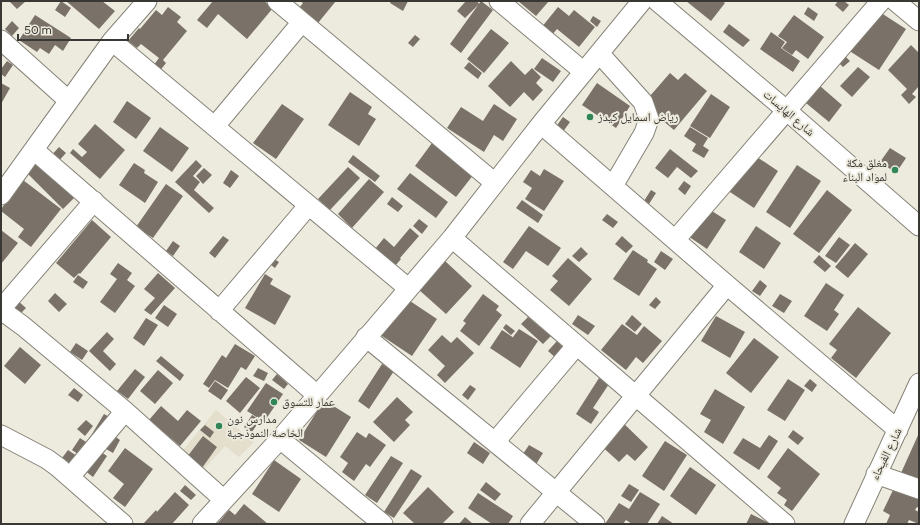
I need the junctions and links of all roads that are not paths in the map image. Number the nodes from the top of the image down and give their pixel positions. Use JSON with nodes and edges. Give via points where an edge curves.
{"nodes":[{"id":1,"x":147,"y":1,"type":"edge"},
{"id":2,"x":278,"y":1,"type":"edge"},
{"id":3,"x":499,"y":1,"type":"edge"},
{"id":4,"x":642,"y":1,"type":"edge"},
{"id":5,"x":658,"y":1,"type":"edge"},
{"id":6,"x":881,"y":1,"type":"edge"},
{"id":7,"x":895,"y":1,"type":"edge"},
{"id":8,"x":919,"y":21,"type":"edge"},
{"id":9,"x":302,"y":22,"type":"junction"},
{"id":10,"x":1,"y":40,"type":"edge"},
{"id":11,"x":112,"y":41,"type":"junction"},
{"id":12,"x":599,"y":53,"type":"junction"},
{"id":13,"x":584,"y":72,"type":"junction"},
{"id":14,"x":69,"y":101,"type":"junction"},
{"id":15,"x":786,"y":110,"type":"junction"},
{"id":16,"x":541,"y":124,"type":"junction"},
{"id":17,"x":214,"y":126,"type":"junction"},
{"id":18,"x":34,"y":150,"type":"junction"},
{"id":19,"x":495,"y":183,"type":"junction"},
{"id":20,"x":613,"y":186,"type":"junction"},
{"id":21,"x":1,"y":195,"type":"edge"},
{"id":22,"x":94,"y":201,"type":"junction"},
{"id":23,"x":308,"y":206,"type":"junction"},
{"id":24,"x":919,"y":226,"type":"edge"},
{"id":25,"x":452,"y":238,"type":"junction"},
{"id":26,"x":675,"y":240,"type":"junction"},
{"id":27,"x":727,"y":286,"type":"junction"},
{"id":28,"x":408,"y":288,"type":"junction"},
{"id":29,"x":1,"y":310,"type":"edge"},
{"id":30,"x":219,"y":311,"type":"junction"},
{"id":31,"x":366,"y":337,"type":"junction"},
{"id":32,"x":576,"y":346,"type":"junction"},
{"id":33,"x":919,"y":383,"type":"edge"},
{"id":34,"x":317,"y":395,"type":"junction"},
{"id":35,"x":635,"y":396,"type":"junction"},
{"id":36,"x":124,"y":411,"type":"junction"},
{"id":37,"x":898,"y":430,"type":"junction"},
{"id":38,"x":1,"y":435,"type":"edge"},
{"id":39,"x":280,"y":439,"type":"junction"},
{"id":40,"x":495,"y":442,"type":"junction"},
{"id":41,"x":876,"y":474,"type":"junction"},
{"id":42,"x":70,"y":477,"type":"junction"},
{"id":43,"x":919,"y":488,"type":"edge"},
{"id":44,"x":556,"y":492,"type":"junction"},
{"id":45,"x":224,"y":500,"type":"junction"},
{"id":46,"x":123,"y":524,"type":"edge"},
{"id":47,"x":202,"y":524,"type":"edge"},
{"id":48,"x":383,"y":524,"type":"edge"},
{"id":49,"x":530,"y":524,"type":"edge"},
{"id":50,"x":595,"y":524,"type":"edge"},
{"id":51,"x":785,"y":524,"type":"edge"},
{"id":52,"x":854,"y":524,"type":"edge"}],
"edges":[{"from":1,"to":11,"type":"street"},
{"from":2,"to":9,"type":"street"},
{"from":3,"to":13,"type":"street"},
{"from":4,"to":12,"type":"street"},
{"from":5,"to":15,"type":"street","name":"شارع الهايسات"},
{"from":6,"to":15,"type":"street"},
{"from":7,"to":8,"type":"street"},
{"from":9,"to":17,"type":"street"},
{"from":9,"to":19,"type":"street"},
{"from":10,"to":14,"type":"street"},
{"from":11,"to":14,"type":"street"},
{"from":11,"to":17,"type":"street"},
{"from":12,"to":13,"type":"street"},
{"from":12,"to":20,"type":"street","via":[[643,102],[649,119],[644,133]]},
{"from":13,"to":16,"type":"street"},
{"from":14,"to":18,"type":"street"},
{"from":15,"to":24,"type":"street","name":"شارع الهايسات"},
{"from":15,"to":26,"type":"street"},
{"from":16,"to":19,"type":"street"},
{"from":16,"to":20,"type":"street"},
{"from":17,"to":23,"type":"street"},
{"from":18,"to":21,"type":"street"},
{"from":18,"to":22,"type":"street"},
{"from":19,"to":25,"type":"street"},
{"from":20,"to":26,"type":"street"},
{"from":22,"to":29,"type":"street"},
{"from":22,"to":30,"type":"street"},
{"from":23,"to":28,"type":"street"},
{"from":23,"to":30,"type":"street"},
{"from":25,"to":28,"type":"street"},
{"from":25,"to":32,"type":"street"},
{"from":26,"to":27,"type":"street"},
{"from":27,"to":35,"type":"street"},
{"from":27,"to":37,"type":"street"},
{"from":28,"to":31,"type":"street"},
{"from":29,"to":36,"type":"street"},
{"from":30,"to":34,"type":"street"},
{"from":31,"to":34,"type":"street"},
{"from":31,"to":40,"type":"street"},
{"from":32,"to":35,"type":"street"},
{"from":32,"to":40,"type":"street"},
{"from":33,"to":37,"type":"street","name":"شارع الفيحاء"},
{"from":34,"to":39,"type":"street"},
{"from":35,"to":44,"type":"street"},
{"from":35,"to":51,"type":"street"},
{"from":36,"to":42,"type":"street"},
{"from":36,"to":45,"type":"street"},
{"from":37,"to":41,"type":"street","name":"شارع الفيحاء"},
{"from":38,"to":42,"type":"street","via":[[46,459]]},
{"from":39,"to":45,"type":"street"},
{"from":39,"to":48,"type":"street"},
{"from":40,"to":44,"type":"street"},
{"from":41,"to":43,"type":"street"},
{"from":41,"to":52,"type":"street","name":"شارع الفيحاء"},
{"from":42,"to":46,"type":"street"},
{"from":44,"to":49,"type":"street"},
{"from":44,"to":50,"type":"street"},
{"from":45,"to":47,"type":"street"}]}
